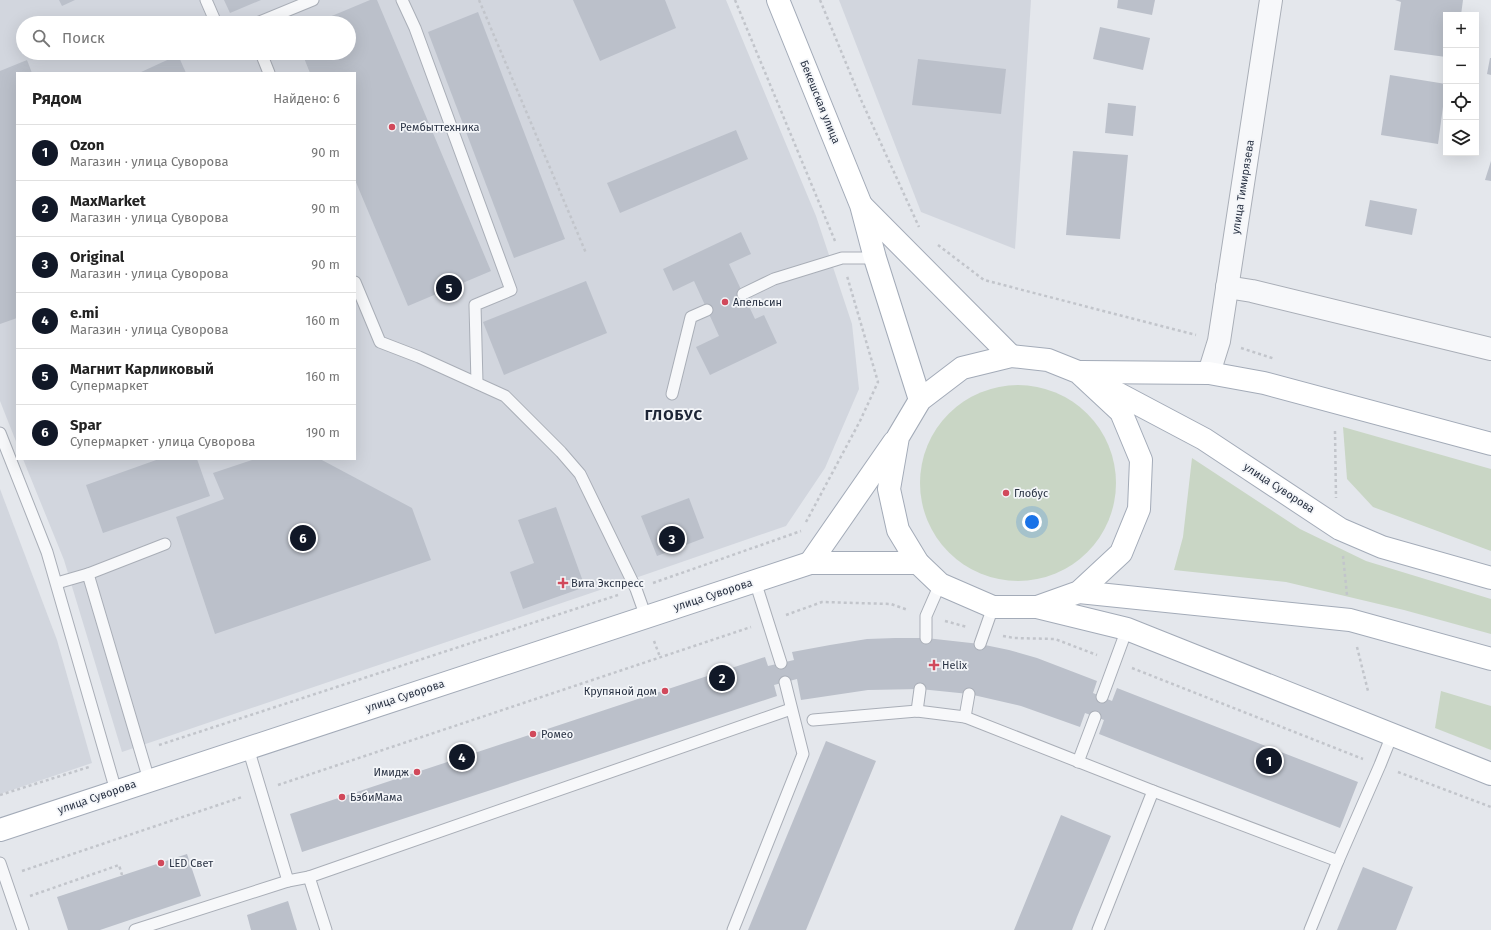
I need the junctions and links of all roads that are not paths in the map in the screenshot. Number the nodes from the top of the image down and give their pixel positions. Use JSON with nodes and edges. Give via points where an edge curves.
{"nodes":[{"id":1,"x":206,"y":0,"type":"edge"},
{"id":2,"x":313,"y":0,"type":"edge"},
{"id":3,"x":402,"y":0,"type":"edge"},
{"id":4,"x":778,"y":0,"type":"edge"},
{"id":5,"x":1272,"y":0,"type":"edge"},
{"id":6,"x":213,"y":16,"type":"edge"},
{"id":7,"x":274,"y":16,"type":"edge"},
{"id":8,"x":264,"y":60,"type":"edge"},
{"id":9,"x":269,"y":72,"type":"edge"},
{"id":10,"x":861,"y":205,"type":"junction"},
{"id":11,"x":875,"y":258,"type":"junction"},
{"id":12,"x":356,"y":284,"type":"edge"},
{"id":13,"x":1227,"y":287,"type":"junction"},
{"id":14,"x":743,"y":294,"type":"dead end"},
{"id":15,"x":707,"y":310,"type":"dead end"},
{"id":16,"x":1491,"y":349,"type":"edge"},
{"id":17,"x":1011,"y":356,"type":"junction"},
{"id":18,"x":1078,"y":372,"type":"junction"},
{"id":19,"x":1208,"y":373,"type":"junction"},
{"id":20,"x":477,"y":383,"type":"junction"},
{"id":21,"x":672,"y":394,"type":"dead end"},
{"id":22,"x":920,"y":400,"type":"junction"},
{"id":23,"x":0,"y":433,"type":"edge"},
{"id":24,"x":898,"y":438,"type":"junction"},
{"id":25,"x":1491,"y":444,"type":"edge"},
{"id":26,"x":165,"y":544,"type":"dead end"},
{"id":27,"x":810,"y":563,"type":"junction"},
{"id":28,"x":918,"y":563,"type":"junction"},
{"id":29,"x":88,"y":574,"type":"junction"},
{"id":30,"x":1491,"y":578,"type":"edge"},
{"id":31,"x":754,"y":581,"type":"junction"},
{"id":32,"x":57,"y":583,"type":"junction"},
{"id":33,"x":940,"y":584,"type":"junction"},
{"id":34,"x":1078,"y":592,"type":"junction"},
{"id":35,"x":993,"y":607,"type":"junction"},
{"id":36,"x":1037,"y":607,"type":"junction"},
{"id":37,"x":646,"y":617,"type":"junction"},
{"id":38,"x":1127,"y":629,"type":"junction"},
{"id":39,"x":926,"y":638,"type":"dead end"},
{"id":40,"x":980,"y":644,"type":"dead end"},
{"id":41,"x":1491,"y":659,"type":"edge"},
{"id":42,"x":781,"y":663,"type":"dead end"},
{"id":43,"x":785,"y":682,"type":"dead end"},
{"id":44,"x":920,"y":689,"type":"dead end"},
{"id":45,"x":969,"y":694,"type":"dead end"},
{"id":46,"x":1102,"y":697,"type":"dead end"},
{"id":47,"x":791,"y":709,"type":"junction"},
{"id":48,"x":917,"y":711,"type":"junction"},
{"id":49,"x":1095,"y":716,"type":"dead end"},
{"id":50,"x":965,"y":717,"type":"junction"},
{"id":51,"x":813,"y":720,"type":"dead end"},
{"id":52,"x":1392,"y":735,"type":"junction"},
{"id":53,"x":248,"y":748,"type":"junction"},
{"id":54,"x":1078,"y":762,"type":"junction"},
{"id":55,"x":1491,"y":774,"type":"edge"},
{"id":56,"x":149,"y":780,"type":"junction"},
{"id":57,"x":116,"y":791,"type":"junction"},
{"id":58,"x":1153,"y":791,"type":"junction"},
{"id":59,"x":0,"y":830,"type":"edge"},
{"id":60,"x":1338,"y":861,"type":"junction"},
{"id":61,"x":0,"y":863,"type":"edge"},
{"id":62,"x":309,"y":877,"type":"junction"},
{"id":63,"x":288,"y":881,"type":"junction"},
{"id":64,"x":23,"y":930,"type":"edge"},
{"id":65,"x":135,"y":930,"type":"edge"},
{"id":66,"x":326,"y":930,"type":"edge"},
{"id":67,"x":732,"y":930,"type":"edge"},
{"id":68,"x":1098,"y":930,"type":"edge"},
{"id":69,"x":1310,"y":930,"type":"edge"}],
"edges":[{"from":1,"to":6,"type":"lane"},
{"from":2,"to":7,"type":"lane"},
{"from":3,"to":20,"type":"lane","via":[[415,28],[510,290],[475,305]]},
{"from":4,"to":10,"type":"main road","name":"Бекешская улица"},
{"from":5,"to":13,"type":"street","name":"улица Тимирязева"},
{"from":8,"to":9,"type":"lane"},
{"from":10,"to":11,"type":"main road","name":"Бекешская улица"},
{"from":10,"to":17,"type":"main road","name":"Бекешская улица"},
{"from":11,"to":14,"type":"lane","via":[[842,258],[774,279]]},
{"from":11,"to":22,"type":"main road","name":"Бекешская улица"},
{"from":12,"to":20,"type":"lane","via":[[380,342]]},
{"from":13,"to":16,"type":"street"},
{"from":13,"to":19,"type":"street","name":"улица Тимирязева","via":[[1219,341]]},
{"from":15,"to":21,"type":"lane","via":[[691,317]]},
{"from":17,"to":18,"type":"main road","via":[[1048,360]]},
{"from":17,"to":22,"type":"main road","via":[[962,368]]},
{"from":18,"to":19,"type":"main road"},
{"from":18,"to":30,"type":"main road","name":"улица Суворова","via":[[1204,439],[1340,529],[1382,547]]},
{"from":18,"to":34,"type":"main road","via":[[1121,412],[1140,460],[1139,510],[1121,553]]},
{"from":19,"to":25,"type":"main road","via":[[1271,385]]},
{"from":20,"to":37,"type":"lane","via":[[505,396],[580,474],[636,589]]},
{"from":22,"to":24,"type":"main road"},
{"from":23,"to":32,"type":"lane"},
{"from":24,"to":27,"type":"main road"},
{"from":24,"to":28,"type":"main road","via":[[889,489],[898,530]]},
{"from":26,"to":29,"type":"lane"},
{"from":27,"to":28,"type":"main road","name":"улица Суворова"},
{"from":27,"to":31,"type":"main road","name":"улица Суворова"},
{"from":28,"to":33,"type":"main road"},
{"from":29,"to":32,"type":"lane"},
{"from":29,"to":56,"type":"lane"},
{"from":31,"to":37,"type":"main road","name":"улица Суворова"},
{"from":31,"to":42,"type":"lane"},
{"from":32,"to":57,"type":"lane"},
{"from":33,"to":35,"type":"main road"},
{"from":33,"to":39,"type":"lane","via":[[926,616]]},
{"from":34,"to":36,"type":"main road"},
{"from":34,"to":41,"type":"main road","via":[[1350,620]]},
{"from":35,"to":36,"type":"main road"},
{"from":35,"to":40,"type":"lane"},
{"from":36,"to":38,"type":"main road"},
{"from":37,"to":53,"type":"main road","name":"улица Суворова"},
{"from":38,"to":46,"type":"lane"},
{"from":38,"to":52,"type":"main road"},
{"from":43,"to":47,"type":"lane"},
{"from":44,"to":48,"type":"lane"},
{"from":45,"to":50,"type":"lane"},
{"from":47,"to":62,"type":"lane"},
{"from":47,"to":67,"type":"lane","via":[[803,754]]},
{"from":48,"to":50,"type":"lane"},
{"from":48,"to":51,"type":"lane"},
{"from":49,"to":54,"type":"lane"},
{"from":50,"to":54,"type":"lane"},
{"from":52,"to":55,"type":"main road"},
{"from":52,"to":60,"type":"lane"},
{"from":53,"to":56,"type":"main road","name":"улица Суворова"},
{"from":53,"to":63,"type":"lane"},
{"from":54,"to":58,"type":"lane"},
{"from":56,"to":57,"type":"main road","name":"улица Суворова"},
{"from":57,"to":59,"type":"main road","name":"улица Суворова"},
{"from":58,"to":60,"type":"lane"},
{"from":58,"to":68,"type":"lane"},
{"from":60,"to":69,"type":"lane"},
{"from":61,"to":64,"type":"lane"},
{"from":62,"to":63,"type":"lane"},
{"from":62,"to":66,"type":"lane"},
{"from":63,"to":65,"type":"lane"}]}
